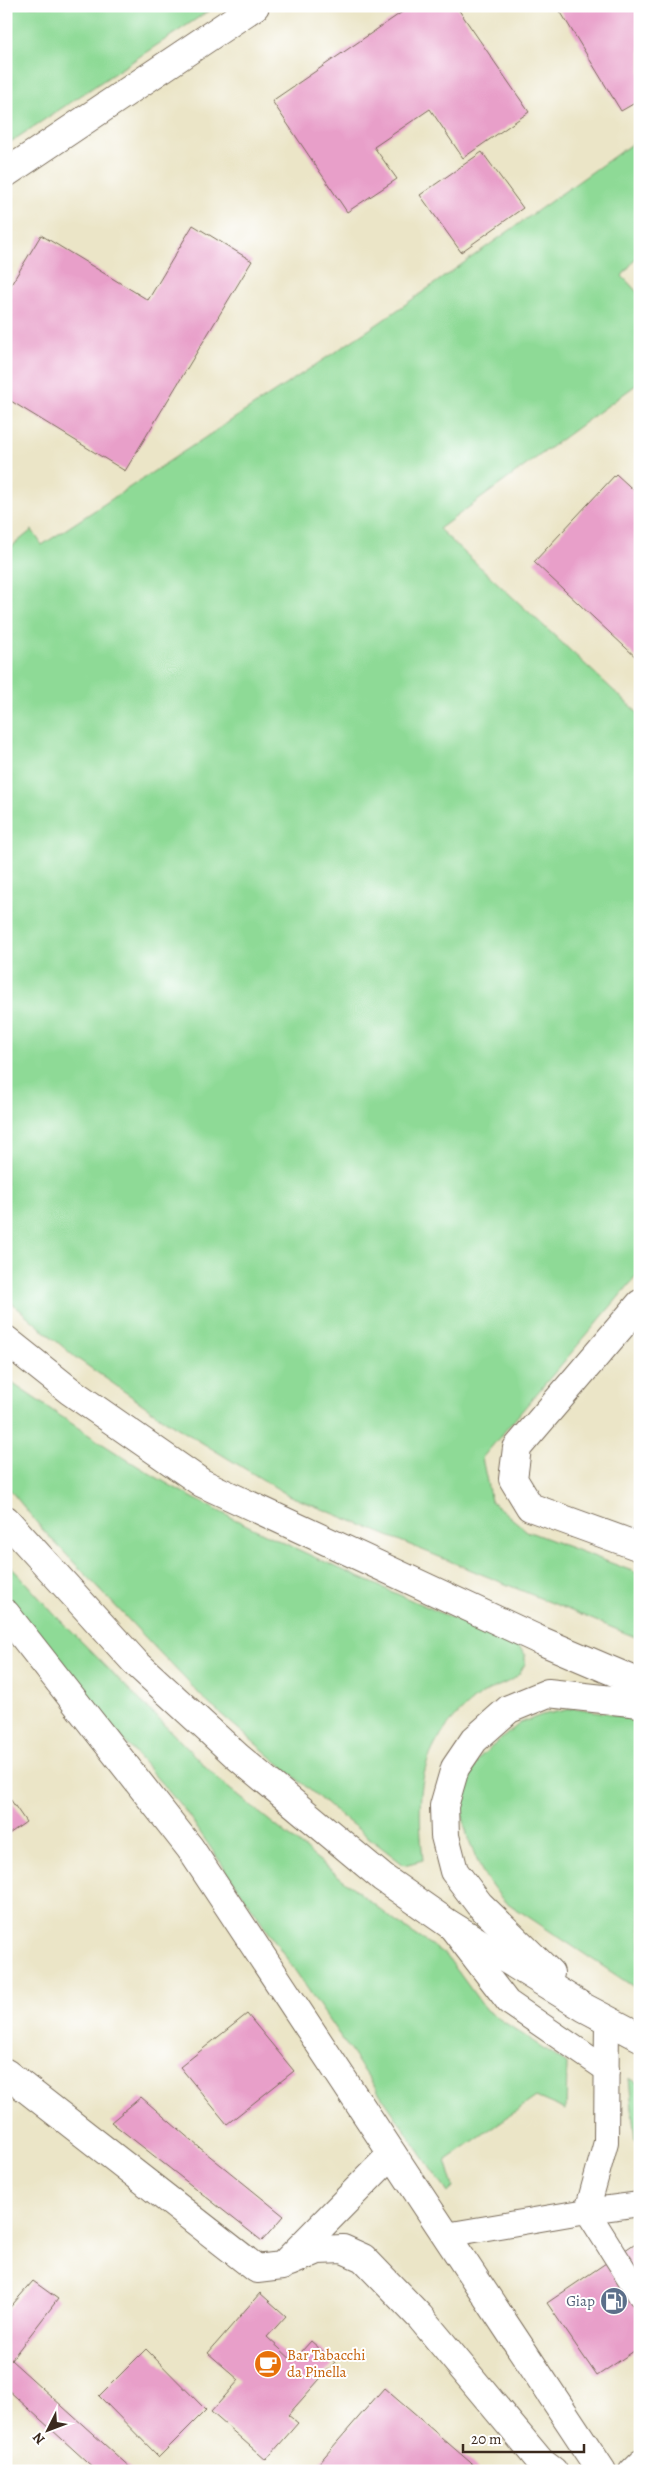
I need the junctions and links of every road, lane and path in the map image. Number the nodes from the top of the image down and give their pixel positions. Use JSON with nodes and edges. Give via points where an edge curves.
{"nodes":[{"id":1,"x":255,"y":6,"type":"edge"},
{"id":2,"x":6,"y":173,"type":"edge"},
{"id":3,"x":640,"y":1304,"type":"edge"},
{"id":4,"x":6,"y":1340,"type":"edge"},
{"id":5,"x":6,"y":1520,"type":"edge"},
{"id":6,"x":640,"y":1547,"type":"edge"},
{"id":7,"x":6,"y":1614,"type":"edge"},
{"id":8,"x":640,"y":1683,"type":"edge"},
{"id":9,"x":640,"y":1703,"type":"edge"},
{"id":10,"x":449,"y":1924,"type":"junction"},
{"id":11,"x":596,"y":2014,"type":"junction"},
{"id":12,"x":640,"y":2037,"type":"edge"},
{"id":13,"x":607,"y":2070,"type":"junction"},
{"id":14,"x":6,"y":2074,"type":"edge"},
{"id":15,"x":392,"y":2154,"type":"junction"},
{"id":16,"x":640,"y":2204,"type":"edge"},
{"id":17,"x":587,"y":2211,"type":"junction"},
{"id":18,"x":446,"y":2235,"type":"junction"},
{"id":19,"x":282,"y":2266,"type":"junction"},
{"id":20,"x":640,"y":2295,"type":"edge"},
{"id":21,"x":640,"y":2462,"type":"edge"},
{"id":22,"x":553,"y":2471,"type":"edge"},
{"id":23,"x":602,"y":2471,"type":"edge"},
{"id":24,"x":631,"y":2471,"type":"edge"}],
"edges":[{"from":1,"to":2,"type":"street"},
{"from":3,"to":6,"type":"street","via":[[517,1448],[513,1479],[530,1507]]},
{"from":4,"to":8,"type":"street","via":[[70,1391],[202,1482],[537,1639]]},
{"from":5,"to":10,"type":"street","via":[[134,1662],[383,1878]]},
{"from":7,"to":15,"type":"street","via":[[190,1848]]},
{"from":9,"to":11,"type":"street","via":[[548,1693],[509,1708],[474,1740],[455,1768],[444,1806],[445,1836],[454,1871],[479,1904]]},
{"from":10,"to":11,"type":"street"},
{"from":10,"to":13,"type":"lane","via":[[508,2002]]},
{"from":11,"to":12,"type":"street"},
{"from":11,"to":13,"type":"lane"},
{"from":13,"to":17,"type":"lane","via":[[606,2142]]},
{"from":14,"to":19,"type":"street","via":[[257,2269]]},
{"from":15,"to":18,"type":"street"},
{"from":15,"to":19,"type":"street"},
{"from":16,"to":17,"type":"lane"},
{"from":17,"to":18,"type":"lane"},
{"from":17,"to":20,"type":"lane"},
{"from":18,"to":23,"type":"street"},
{"from":19,"to":22,"type":"street","via":[[318,2250],[343,2249],[362,2258],[420,2316],[541,2462]]},
{"from":21,"to":24,"type":"lane"}]}
